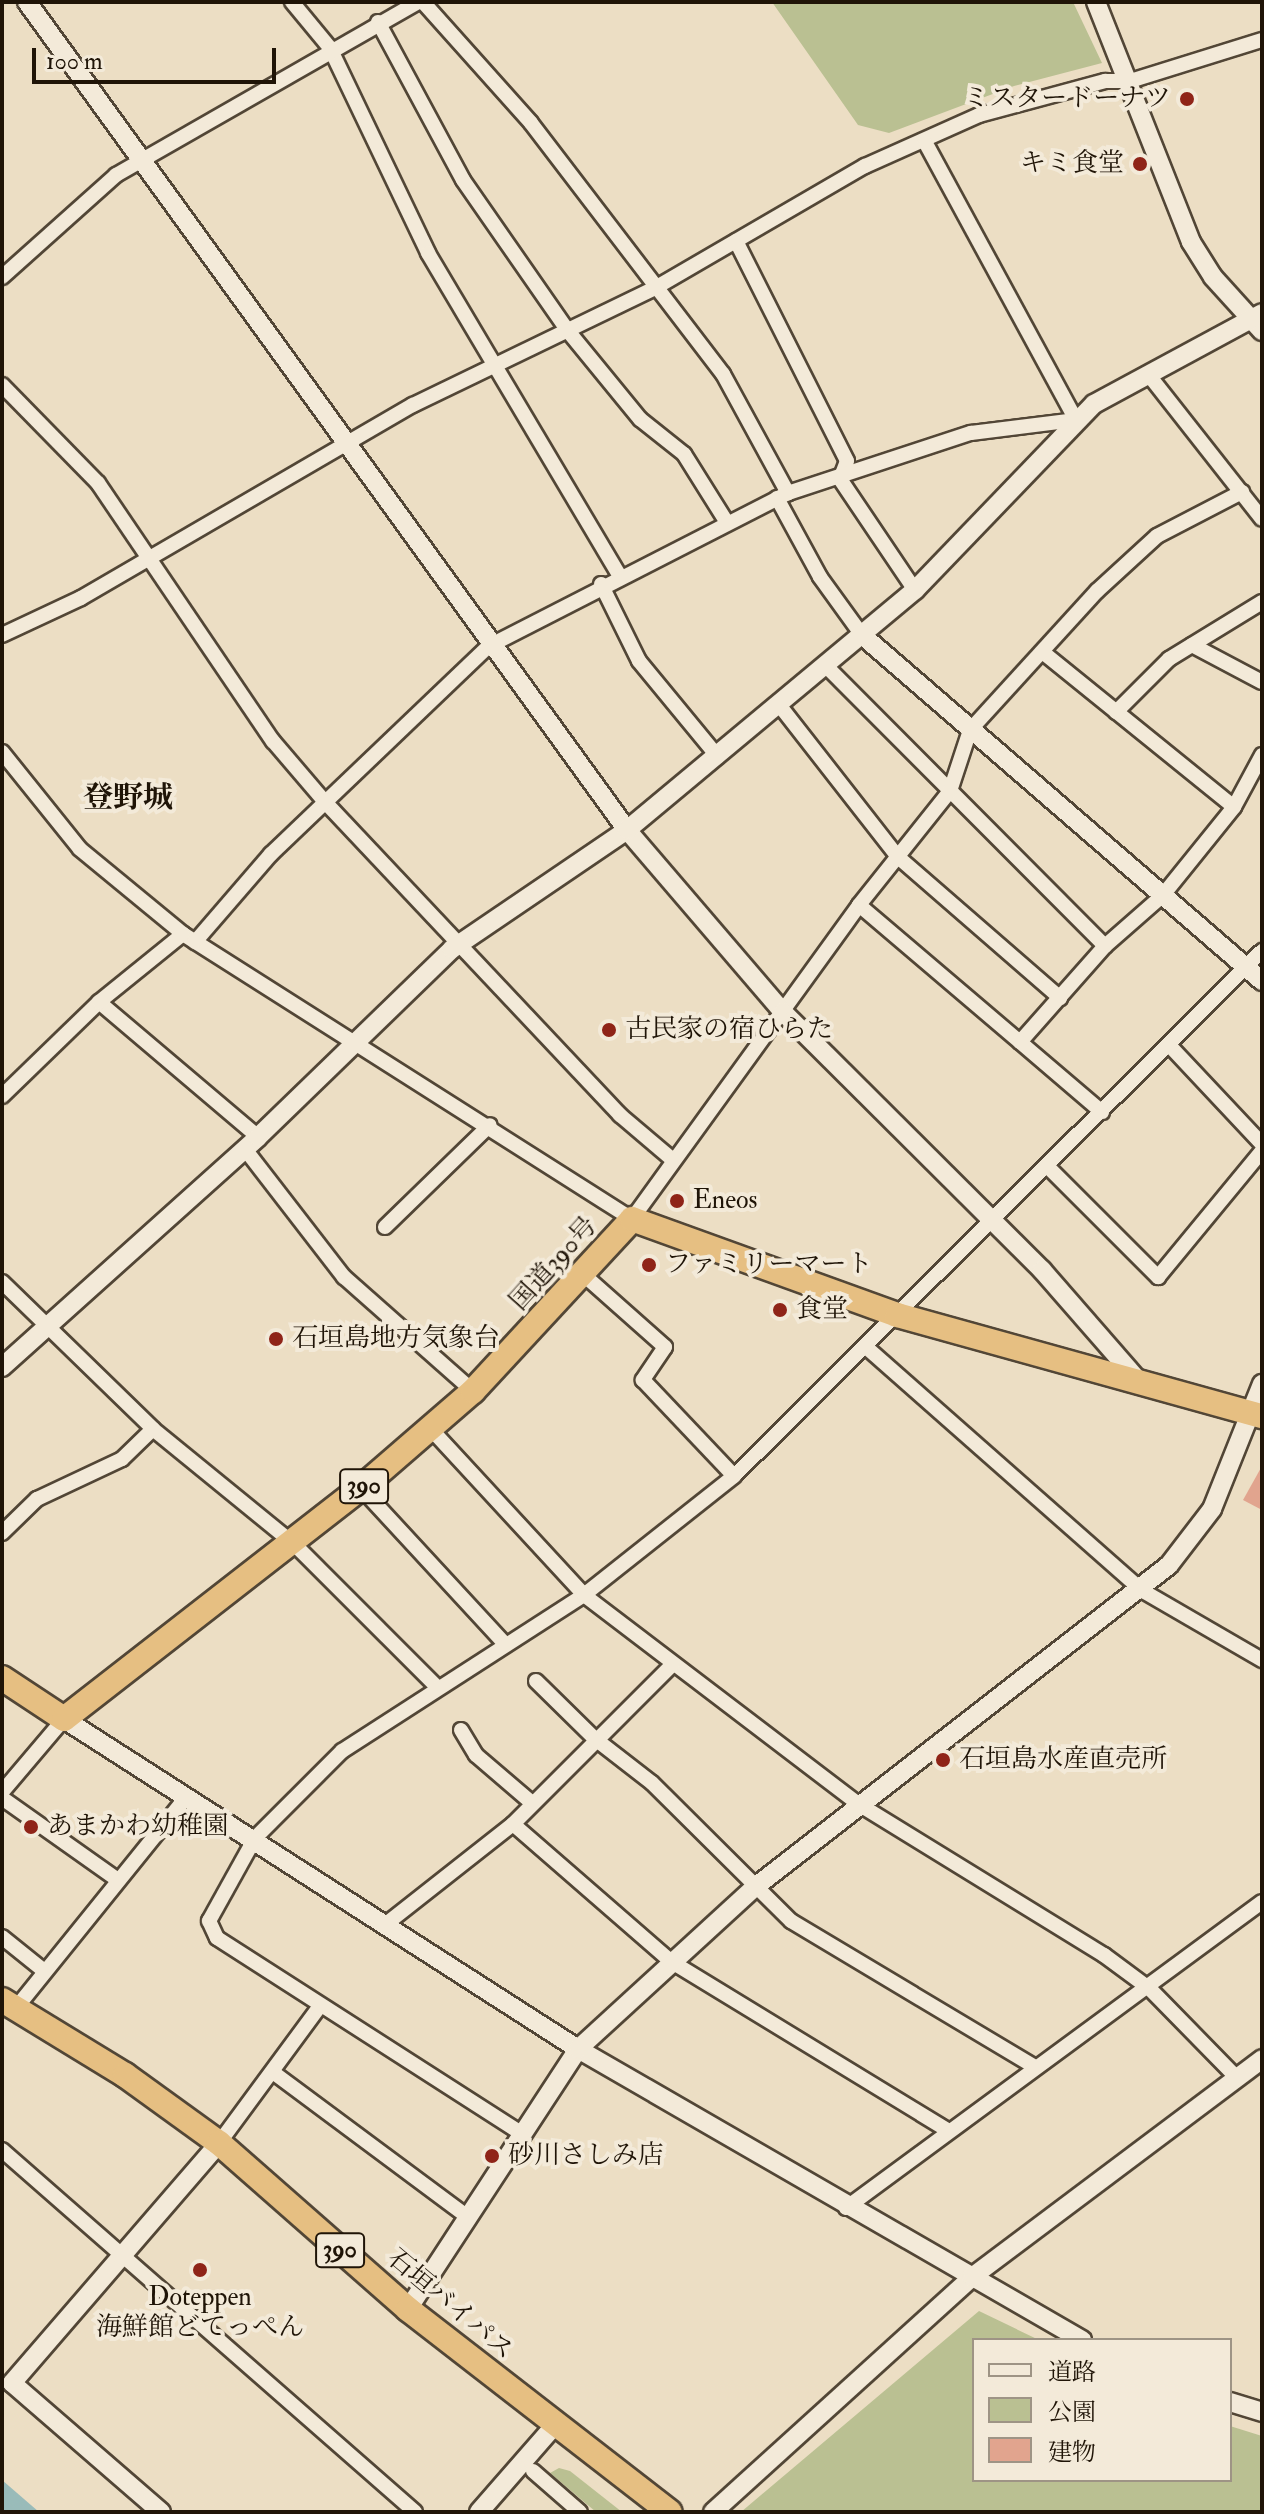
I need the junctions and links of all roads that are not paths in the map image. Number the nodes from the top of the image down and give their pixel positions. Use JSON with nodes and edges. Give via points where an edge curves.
{"nodes":[{"id":1,"x":27,"y":2,"type":"edge"},
{"id":2,"x":292,"y":2,"type":"edge"},
{"id":3,"x":420,"y":2,"type":"edge"},
{"id":4,"x":1096,"y":2,"type":"edge"},
{"id":5,"x":378,"y":22,"type":"junction"},
{"id":6,"x":1262,"y":40,"type":"edge"},
{"id":7,"x":330,"y":48,"type":"junction"},
{"id":8,"x":1130,"y":81,"type":"junction"},
{"id":9,"x":925,"y":142,"type":"junction"},
{"id":10,"x":142,"y":160,"type":"junction"},
{"id":11,"x":736,"y":241,"type":"junction"},
{"id":12,"x":2,"y":277,"type":"edge"},
{"id":13,"x":655,"y":288,"type":"junction"},
{"id":14,"x":1258,"y":322,"type":"edge"},
{"id":15,"x":568,"y":331,"type":"junction"},
{"id":16,"x":494,"y":366,"type":"junction"},
{"id":17,"x":1148,"y":374,"type":"junction"},
{"id":18,"x":2,"y":385,"type":"edge"},
{"id":19,"x":1076,"y":420,"type":"junction"},
{"id":20,"x":345,"y":445,"type":"junction"},
{"id":21,"x":840,"y":479,"type":"junction"},
{"id":22,"x":1242,"y":492,"type":"junction"},
{"id":23,"x":783,"y":496,"type":"junction"},
{"id":24,"x":1262,"y":519,"type":"edge"},
{"id":25,"x":726,"y":521,"type":"junction"},
{"id":26,"x":151,"y":557,"type":"junction"},
{"id":27,"x":619,"y":575,"type":"junction"},
{"id":28,"x":601,"y":584,"type":"junction"},
{"id":29,"x":915,"y":590,"type":"junction"},
{"id":30,"x":1262,"y":602,"type":"edge"},
{"id":31,"x":2,"y":635,"type":"edge"},
{"id":32,"x":862,"y":635,"type":"junction"},
{"id":33,"x":1192,"y":645,"type":"junction"},
{"id":34,"x":489,"y":646,"type":"junction"},
{"id":35,"x":1045,"y":654,"type":"junction"},
{"id":36,"x":827,"y":667,"type":"junction"},
{"id":37,"x":1262,"y":682,"type":"edge"},
{"id":38,"x":780,"y":706,"type":"junction"},
{"id":39,"x":1116,"y":712,"type":"junction"},
{"id":40,"x":970,"y":730,"type":"junction"},
{"id":41,"x":2,"y":752,"type":"edge"},
{"id":42,"x":1262,"y":755,"type":"edge"},
{"id":43,"x":718,"y":757,"type":"junction"},
{"id":44,"x":950,"y":791,"type":"junction"},
{"id":45,"x":326,"y":803,"type":"junction"},
{"id":46,"x":1234,"y":807,"type":"junction"},
{"id":47,"x":627,"y":830,"type":"junction"},
{"id":48,"x":898,"y":857,"type":"junction"},
{"id":49,"x":1163,"y":895,"type":"junction"},
{"id":50,"x":859,"y":905,"type":"junction"},
{"id":51,"x":189,"y":938,"type":"junction"},
{"id":52,"x":462,"y":942,"type":"junction"},
{"id":53,"x":1105,"y":946,"type":"junction"},
{"id":54,"x":1262,"y":951,"type":"edge"},
{"id":55,"x":1246,"y":968,"type":"junction"},
{"id":56,"x":1262,"y":981,"type":"edge"},
{"id":57,"x":1060,"y":998,"type":"junction"},
{"id":58,"x":99,"y":1002,"type":"junction"},
{"id":59,"x":783,"y":1012,"type":"junction"},
{"id":60,"x":1020,"y":1042,"type":"junction"},
{"id":61,"x":351,"y":1045,"type":"junction"},
{"id":62,"x":1169,"y":1045,"type":"junction"},
{"id":63,"x":2,"y":1096,"type":"edge"},
{"id":64,"x":1102,"y":1112,"type":"junction"},
{"id":65,"x":490,"y":1125,"type":"junction"},
{"id":66,"x":252,"y":1143,"type":"junction"},
{"id":67,"x":1262,"y":1144,"type":"edge"},
{"id":68,"x":1262,"y":1151,"type":"edge"},
{"id":69,"x":673,"y":1160,"type":"junction"},
{"id":70,"x":1048,"y":1167,"type":"junction"},
{"id":71,"x":632,"y":1219,"type":"junction"},
{"id":72,"x":994,"y":1221,"type":"junction"},
{"id":73,"x":385,"y":1227,"type":"dead end"},
{"id":74,"x":585,"y":1276,"type":"junction"},
{"id":75,"x":2,"y":1282,"type":"edge"},
{"id":76,"x":897,"y":1315,"type":"junction"},
{"id":77,"x":43,"y":1327,"type":"junction"},
{"id":78,"x":867,"y":1348,"type":"junction"},
{"id":79,"x":2,"y":1367,"type":"edge"},
{"id":80,"x":1137,"y":1379,"type":"junction"},
{"id":81,"x":1262,"y":1384,"type":"edge"},
{"id":82,"x":473,"y":1391,"type":"junction"},
{"id":83,"x":1256,"y":1414,"type":"edge"},
{"id":84,"x":430,"y":1428,"type":"junction"},
{"id":85,"x":153,"y":1429,"type":"junction"},
{"id":86,"x":734,"y":1476,"type":"junction"},
{"id":87,"x":361,"y":1488,"type":"junction"},
{"id":88,"x":2,"y":1533,"type":"edge"},
{"id":89,"x":293,"y":1543,"type":"junction"},
{"id":90,"x":1143,"y":1591,"type":"junction"},
{"id":91,"x":584,"y":1595,"type":"junction"},
{"id":92,"x":504,"y":1643,"type":"junction"},
{"id":93,"x":1262,"y":1659,"type":"edge"},
{"id":94,"x":673,"y":1664,"type":"junction"},
{"id":95,"x":2,"y":1678,"type":"edge"},
{"id":96,"x":536,"y":1681,"type":"dead end"},
{"id":97,"x":438,"y":1688,"type":"junction"},
{"id":98,"x":64,"y":1719,"type":"junction"},
{"id":99,"x":461,"y":1730,"type":"dead end"},
{"id":100,"x":594,"y":1738,"type":"junction"},
{"id":101,"x":2,"y":1795,"type":"edge"},
{"id":102,"x":187,"y":1796,"type":"junction"},
{"id":103,"x":532,"y":1803,"type":"junction"},
{"id":104,"x":860,"y":1805,"type":"junction"},
{"id":105,"x":513,"y":1824,"type":"junction"},
{"id":106,"x":255,"y":1838,"type":"junction"},
{"id":107,"x":118,"y":1880,"type":"junction"},
{"id":108,"x":755,"y":1887,"type":"junction"},
{"id":109,"x":1262,"y":1902,"type":"edge"},
{"id":110,"x":386,"y":1924,"type":"junction"},
{"id":111,"x":2,"y":1937,"type":"edge"},
{"id":112,"x":672,"y":1962,"type":"junction"},
{"id":113,"x":43,"y":1970,"type":"junction"},
{"id":114,"x":1150,"y":1989,"type":"junction"},
{"id":115,"x":9,"y":2004,"type":"edge"},
{"id":116,"x":320,"y":2006,"type":"junction"},
{"id":117,"x":578,"y":2049,"type":"junction"},
{"id":118,"x":1262,"y":2059,"type":"edge"},
{"id":119,"x":1033,"y":2066,"type":"junction"},
{"id":120,"x":274,"y":2073,"type":"junction"},
{"id":121,"x":1238,"y":2079,"type":"junction"},
{"id":122,"x":947,"y":2130,"type":"junction"},
{"id":123,"x":524,"y":2135,"type":"junction"},
{"id":124,"x":219,"y":2143,"type":"junction"},
{"id":125,"x":2,"y":2150,"type":"edge"},
{"id":126,"x":846,"y":2208,"type":"junction"},
{"id":127,"x":468,"y":2217,"type":"junction"},
{"id":128,"x":123,"y":2256,"type":"junction"},
{"id":129,"x":972,"y":2277,"type":"junction"},
{"id":130,"x":408,"y":2309,"type":"junction"},
{"id":131,"x":1079,"y":2338,"type":"edge"},
{"id":132,"x":7,"y":2388,"type":"edge"},
{"id":133,"x":1232,"y":2403,"type":"edge"},
{"id":134,"x":1262,"y":2412,"type":"edge"},
{"id":135,"x":554,"y":2426,"type":"junction"},
{"id":136,"x":533,"y":2471,"type":"dead end"},
{"id":137,"x":161,"y":2512,"type":"edge"},
{"id":138,"x":415,"y":2512,"type":"edge"},
{"id":139,"x":479,"y":2512,"type":"edge"},
{"id":140,"x":580,"y":2512,"type":"edge"},
{"id":141,"x":670,"y":2512,"type":"edge"},
{"id":142,"x":713,"y":2512,"type":"edge"}],
"edges":[{"from":1,"to":10,"type":"street"},
{"from":2,"to":7,"type":"street"},
{"from":3,"to":5,"type":"street"},
{"from":3,"to":13,"type":"street","via":[[531,123]]},
{"from":4,"to":8,"type":"street"},
{"from":5,"to":7,"type":"street"},
{"from":5,"to":15,"type":"street","via":[[463,180]]},
{"from":6,"to":8,"type":"street"},
{"from":7,"to":10,"type":"street"},
{"from":7,"to":16,"type":"street","via":[[428,253]]},
{"from":8,"to":9,"type":"street","via":[[1105,81],[979,115]]},
{"from":8,"to":14,"type":"street","via":[[1191,242]]},
{"from":9,"to":11,"type":"street","via":[[865,166]]},
{"from":9,"to":19,"type":"street"},
{"from":10,"to":12,"type":"street"},
{"from":10,"to":20,"type":"street"},
{"from":11,"to":13,"type":"street"},
{"from":11,"to":21,"type":"street","via":[[847,461]]},
{"from":13,"to":15,"type":"street"},
{"from":13,"to":23,"type":"street","via":[[723,374]]},
{"from":14,"to":17,"type":"street"},
{"from":15,"to":16,"type":"street"},
{"from":15,"to":25,"type":"street","via":[[640,419],[684,454]]},
{"from":16,"to":20,"type":"street"},
{"from":16,"to":27,"type":"street"},
{"from":17,"to":19,"type":"street"},
{"from":17,"to":22,"type":"street"},
{"from":18,"to":26,"type":"street","via":[[74,454]]},
{"from":19,"to":21,"type":"street","via":[[971,433]]},
{"from":19,"to":29,"type":"street"},
{"from":20,"to":26,"type":"street"},
{"from":20,"to":34,"type":"street"},
{"from":21,"to":23,"type":"street"},
{"from":21,"to":29,"type":"street"},
{"from":22,"to":24,"type":"street"},
{"from":22,"to":35,"type":"street","via":[[1157,536],[1097,591]]},
{"from":23,"to":25,"type":"street"},
{"from":23,"to":32,"type":"street","via":[[820,577]]},
{"from":25,"to":27,"type":"street"},
{"from":26,"to":31,"type":"street"},
{"from":26,"to":45,"type":"street","via":[[273,741]]},
{"from":27,"to":28,"type":"street"},
{"from":28,"to":34,"type":"street"},
{"from":28,"to":43,"type":"street","via":[[639,661]]},
{"from":29,"to":32,"type":"street"},
{"from":30,"to":33,"type":"street"},
{"from":32,"to":36,"type":"street"},
{"from":32,"to":40,"type":"street"},
{"from":33,"to":37,"type":"street"},
{"from":33,"to":39,"type":"street"},
{"from":34,"to":45,"type":"street"},
{"from":34,"to":47,"type":"street"},
{"from":35,"to":39,"type":"street"},
{"from":35,"to":40,"type":"street"},
{"from":36,"to":38,"type":"street"},
{"from":36,"to":44,"type":"street"},
{"from":38,"to":43,"type":"street"},
{"from":38,"to":48,"type":"street"},
{"from":39,"to":46,"type":"street"},
{"from":40,"to":44,"type":"street"},
{"from":40,"to":49,"type":"street"},
{"from":41,"to":51,"type":"street","via":[[80,849]]},
{"from":42,"to":46,"type":"street"},
{"from":43,"to":47,"type":"street"},
{"from":44,"to":48,"type":"street"},
{"from":44,"to":53,"type":"street"},
{"from":45,"to":51,"type":"street"},
{"from":45,"to":52,"type":"street"},
{"from":46,"to":49,"type":"street"},
{"from":47,"to":52,"type":"street"},
{"from":47,"to":59,"type":"street"},
{"from":48,"to":50,"type":"street"},
{"from":48,"to":57,"type":"street"},
{"from":49,"to":53,"type":"street"},
{"from":49,"to":55,"type":"street"},
{"from":50,"to":59,"type":"street"},
{"from":50,"to":60,"type":"street"},
{"from":51,"to":58,"type":"street"},
{"from":51,"to":61,"type":"street"},
{"from":52,"to":61,"type":"street"},
{"from":52,"to":69,"type":"street","via":[[620,1115]]},
{"from":53,"to":57,"type":"street"},
{"from":54,"to":55,"type":"street"},
{"from":55,"to":56,"type":"street"},
{"from":55,"to":62,"type":"street"},
{"from":57,"to":60,"type":"street"},
{"from":58,"to":63,"type":"street"},
{"from":58,"to":66,"type":"street"},
{"from":59,"to":69,"type":"street"},
{"from":59,"to":72,"type":"street"},
{"from":60,"to":64,"type":"street"},
{"from":61,"to":65,"type":"street"},
{"from":61,"to":66,"type":"street"},
{"from":62,"to":64,"type":"street"},
{"from":62,"to":67,"type":"street"},
{"from":64,"to":70,"type":"street"},
{"from":65,"to":71,"type":"street"},
{"from":65,"to":73,"type":"street"},
{"from":66,"to":77,"type":"street"},
{"from":66,"to":82,"type":"street","via":[[344,1277]]},
{"from":68,"to":70,"type":"street","via":[[1158,1277]]},
{"from":69,"to":71,"type":"street"},
{"from":70,"to":72,"type":"street"},
{"from":71,"to":74,"type":"highway","name":"国道390号","number":"390"},
{"from":71,"to":76,"type":"highway","name":"国道390号"},
{"from":72,"to":76,"type":"street"},
{"from":72,"to":80,"type":"street"},
{"from":74,"to":82,"type":"highway","name":"国道390号","number":"390"},
{"from":74,"to":86,"type":"street","via":[[665,1347],[643,1380]]},
{"from":75,"to":77,"type":"street"},
{"from":76,"to":78,"type":"street"},
{"from":76,"to":80,"type":"highway","name":"国道390号"},
{"from":77,"to":79,"type":"street"},
{"from":77,"to":85,"type":"street"},
{"from":78,"to":86,"type":"street"},
{"from":78,"to":90,"type":"street"},
{"from":80,"to":83,"type":"highway","name":"国道390号"},
{"from":81,"to":83,"type":"street"},
{"from":82,"to":84,"type":"highway","name":"国道390号","number":"390"},
{"from":83,"to":90,"type":"street","via":[[1212,1509]]},
{"from":84,"to":87,"type":"highway","name":"国道390号","number":"390"},
{"from":84,"to":91,"type":"street"},
{"from":85,"to":88,"type":"street","via":[[122,1459],[37,1499]]},
{"from":85,"to":89,"type":"street"},
{"from":86,"to":91,"type":"street"},
{"from":87,"to":89,"type":"highway","name":"国道390号","number":"390"},
{"from":87,"to":92,"type":"street"},
{"from":89,"to":97,"type":"street"},
{"from":89,"to":98,"type":"highway","name":"国道390号","number":"390"},
{"from":90,"to":93,"type":"street"},
{"from":90,"to":104,"type":"street"},
{"from":91,"to":92,"type":"street"},
{"from":91,"to":94,"type":"street"},
{"from":92,"to":97,"type":"street"},
{"from":94,"to":100,"type":"street"},
{"from":94,"to":104,"type":"street"},
{"from":95,"to":98,"type":"highway"},
{"from":96,"to":100,"type":"street"},
{"from":97,"to":106,"type":"street","via":[[342,1751]]},
{"from":98,"to":101,"type":"street"},
{"from":98,"to":102,"type":"street"},
{"from":99,"to":103,"type":"street","via":[[476,1755]]},
{"from":100,"to":103,"type":"street"},
{"from":100,"to":108,"type":"street","via":[[652,1783]]},
{"from":101,"to":107,"type":"street"},
{"from":102,"to":106,"type":"street"},
{"from":102,"to":107,"type":"street"},
{"from":103,"to":105,"type":"street"},
{"from":104,"to":108,"type":"street"},
{"from":104,"to":114,"type":"street"},
{"from":105,"to":110,"type":"street"},
{"from":105,"to":112,"type":"street"},
{"from":106,"to":110,"type":"street"},
{"from":106,"to":116,"type":"street","via":[[209,1921],[217,1938]]},
{"from":107,"to":113,"type":"street"},
{"from":108,"to":112,"type":"street"},
{"from":108,"to":119,"type":"street","via":[[791,1921]]},
{"from":109,"to":114,"type":"street"},
{"from":110,"to":117,"type":"street"},
{"from":111,"to":113,"type":"street"},
{"from":112,"to":117,"type":"street"},
{"from":112,"to":122,"type":"street"},
{"from":113,"to":115,"type":"street"},
{"from":114,"to":119,"type":"street"},
{"from":114,"to":121,"type":"street"},
{"from":115,"to":124,"type":"highway","name":"石垣バイパス","number":"390"},
{"from":116,"to":120,"type":"street"},
{"from":116,"to":123,"type":"street"},
{"from":117,"to":123,"type":"street"},
{"from":117,"to":126,"type":"street"},
{"from":118,"to":121,"type":"street"},
{"from":119,"to":122,"type":"street"},
{"from":120,"to":124,"type":"street"},
{"from":120,"to":127,"type":"street"},
{"from":121,"to":129,"type":"street"},
{"from":122,"to":126,"type":"street"},
{"from":123,"to":127,"type":"street"},
{"from":124,"to":128,"type":"street"},
{"from":124,"to":130,"type":"highway","name":"石垣バイパス","number":"390"},
{"from":125,"to":128,"type":"street"},
{"from":126,"to":129,"type":"street"},
{"from":127,"to":130,"type":"street"},
{"from":128,"to":132,"type":"street"},
{"from":128,"to":138,"type":"street"},
{"from":129,"to":131,"type":"street"},
{"from":129,"to":142,"type":"street"},
{"from":130,"to":135,"type":"highway","name":"石垣バイパス","number":"390"},
{"from":132,"to":137,"type":"street"},
{"from":133,"to":134,"type":"street"},
{"from":135,"to":139,"type":"street"},
{"from":135,"to":141,"type":"highway","name":"石垣バイパス","number":"390"},
{"from":136,"to":140,"type":"street"}]}
